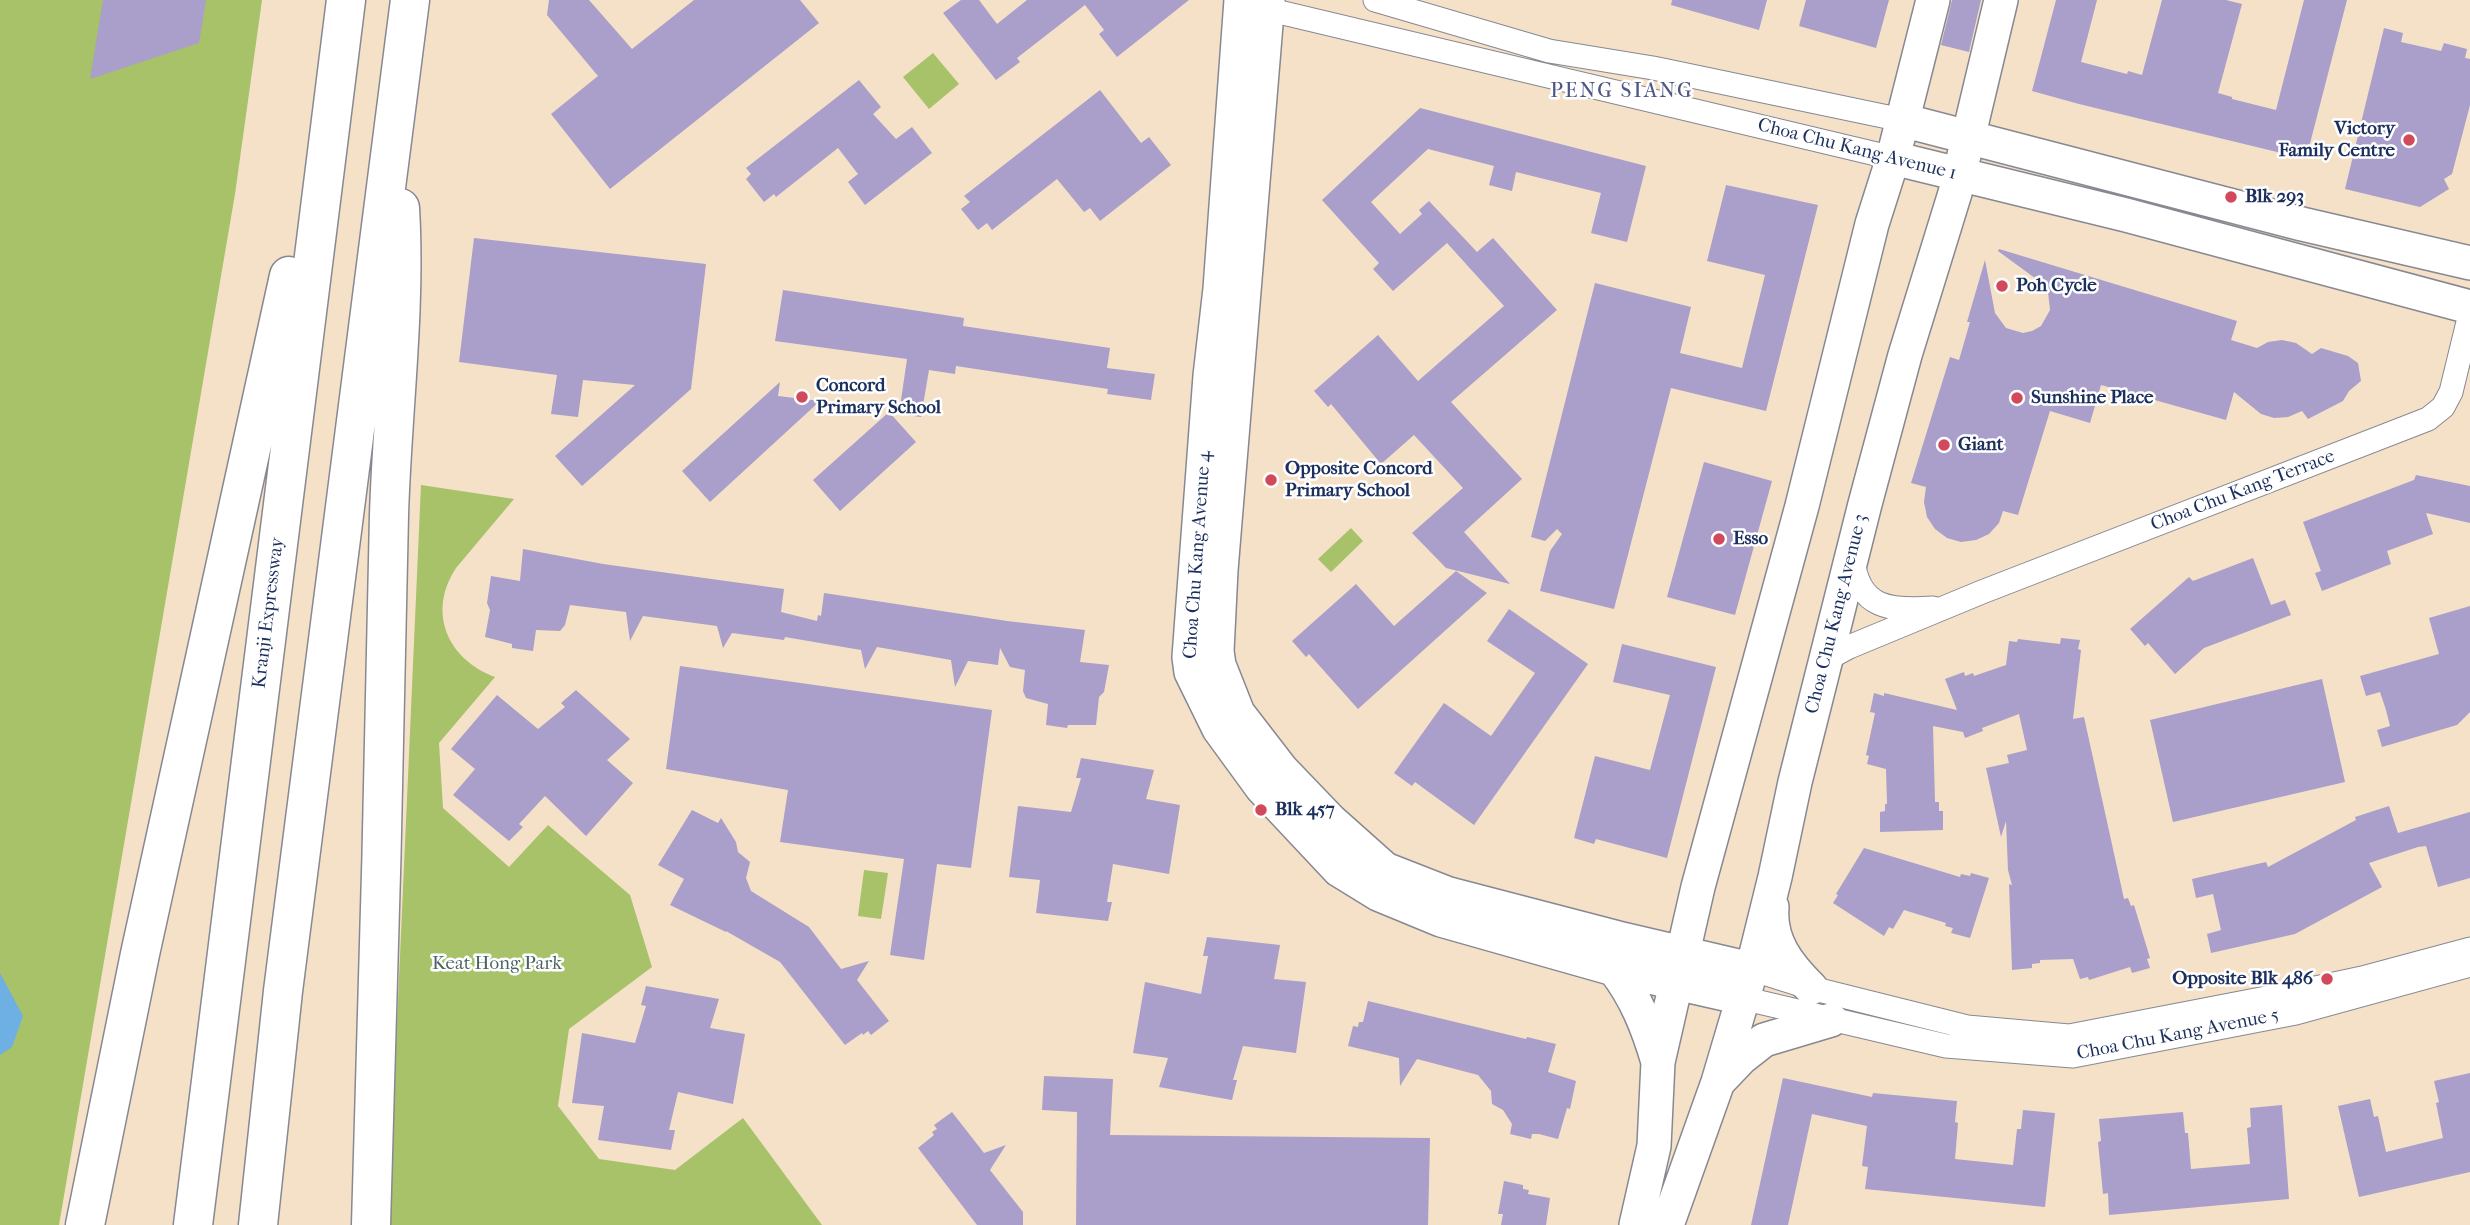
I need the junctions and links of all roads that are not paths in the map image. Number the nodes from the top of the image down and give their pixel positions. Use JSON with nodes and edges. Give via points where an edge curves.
{"nodes":[{"id":1,"x":346,"y":0,"type":"edge"},
{"id":2,"x":410,"y":0,"type":"edge"},
{"id":3,"x":1376,"y":0,"type":"edge"},
{"id":4,"x":1933,"y":0,"type":"edge"},
{"id":5,"x":2001,"y":0,"type":"edge"},
{"id":6,"x":1254,"y":3,"type":"edge"},
{"id":7,"x":395,"y":116,"type":"junction"},
{"id":8,"x":1902,"y":120,"type":"junction"},
{"id":9,"x":1969,"y":137,"type":"junction"},
{"id":10,"x":1892,"y":158,"type":"junction"},
{"id":11,"x":1959,"y":174,"type":"junction"},
{"id":12,"x":321,"y":200,"type":"junction"},
{"id":13,"x":2470,"y":264,"type":"edge"},
{"id":14,"x":2470,"y":307,"type":"edge"},
{"id":15,"x":2470,"y":314,"type":"edge"},
{"id":16,"x":1852,"y":554,"type":"junction"},
{"id":17,"x":1950,"y":607,"type":"junction"},
{"id":18,"x":1827,"y":659,"type":"junction"},
{"id":19,"x":1776,"y":877,"type":"junction"},
{"id":20,"x":1698,"y":887,"type":"junction"},
{"id":21,"x":2470,"y":949,"type":"edge"},
{"id":22,"x":1616,"y":954,"type":"junction"},
{"id":23,"x":2470,"y":965,"type":"edge"},
{"id":24,"x":1680,"y":969,"type":"junction"},
{"id":25,"x":1747,"y":984,"type":"junction"},
{"id":26,"x":1811,"y":988,"type":"junction"},
{"id":27,"x":1922,"y":1016,"type":"junction"},
{"id":28,"x":1831,"y":1020,"type":"junction"},
{"id":29,"x":1917,"y":1040,"type":"junction"},
{"id":30,"x":1658,"y":1062,"type":"junction"},
{"id":31,"x":1718,"y":1082,"type":"junction"},
{"id":32,"x":85,"y":1225,"type":"edge"},
{"id":33,"x":193,"y":1225,"type":"edge"},
{"id":34,"x":258,"y":1225,"type":"edge"},
{"id":35,"x":371,"y":1225,"type":"edge"},
{"id":36,"x":1636,"y":1225,"type":"edge"},
{"id":37,"x":1667,"y":1225,"type":"edge"}],
"edges":[{"from":1,"to":12,"type":"highway","name":"Kranji Expressway"},
{"from":2,"to":7,"type":"highway"},
{"from":3,"to":8,"type":"street","name":"Choa Chu Kang Avenue 1","via":[[1549,51]]},
{"from":4,"to":8,"type":"street"},
{"from":5,"to":9,"type":"street","name":"Choa Chu Kang Avenue 3"},
{"from":6,"to":10,"type":"street","name":"Choa Chu Kang Avenue 1"},
{"from":6,"to":22,"type":"street","name":"Choa Chu Kang Avenue 4","via":[[1210,376],[1191,672],[1219,729],[1262,788],[1339,870],[1378,894],[1441,920]]},
{"from":7,"to":34,"type":"highway","via":[[283,991]]},
{"from":7,"to":35,"type":"highway","via":[[404,262],[390,505]]},
{"from":8,"to":9,"type":"street","name":"Choa Chu Kang Avenue 1"},
{"from":8,"to":10,"type":"street"},
{"from":9,"to":11,"type":"street","name":"Choa Chu Kang Avenue 3"},
{"from":9,"to":13,"type":"street","name":"Choa Chu Kang Avenue 1"},
{"from":10,"to":11,"type":"street","name":"Choa Chu Kang Avenue 1"},
{"from":10,"to":20,"type":"street"},
{"from":11,"to":14,"type":"street","name":"Choa Chu Kang Avenue 1"},
{"from":11,"to":16,"type":"street","name":"Choa Chu Kang Avenue 3"},
{"from":12,"to":32,"type":"highway","via":[[302,220]]},
{"from":12,"to":33,"type":"highway","name":"Kranji Expressway"},
{"from":15,"to":17,"type":"street","name":"Choa Chu Kang Terrace","via":[[2451,392],[2443,407],[2428,419]]},
{"from":16,"to":17,"type":"street","name":"Choa Chu Kang Terrace","via":[[1860,584],[1876,603],[1893,609]]},
{"from":16,"to":18,"type":"street","name":"Choa Chu Kang Avenue 3"},
{"from":17,"to":18,"type":"street","name":"Choa Chu Kang Terrace"},
{"from":18,"to":19,"type":"street","name":"Choa Chu Kang Avenue 3"},
{"from":19,"to":25,"type":"street","name":"Choa Chu Kang Avenue 3"},
{"from":19,"to":26,"type":"street","via":[[1771,921],[1777,941],[1788,965]]},
{"from":20,"to":22,"type":"street","via":[[1684,908]]},
{"from":20,"to":24,"type":"street"},
{"from":21,"to":27,"type":"street","name":"Choa Chu Kang Avenue 5","via":[[2315,988],[2069,1036],[1967,1027]]},
{"from":22,"to":24,"type":"street","name":"Choa Chu Kang Avenue 4"},
{"from":22,"to":30,"type":"street"},
{"from":23,"to":29,"type":"street","name":"Choa Chu Kang Avenue 5","via":[[2296,1013],[2073,1056]]},
{"from":24,"to":25,"type":"street","name":"Choa Chu Kang Avenue 5"},
{"from":24,"to":30,"type":"street"},
{"from":25,"to":26,"type":"street","name":"Choa Chu Kang Avenue 5"},
{"from":25,"to":28,"type":"street","name":"Choa Chu Kang Avenue 5"},
{"from":25,"to":31,"type":"street","name":"Choa Chu Kang Avenue 3"},
{"from":26,"to":27,"type":"street","name":"Choa Chu Kang Avenue 5"},
{"from":27,"to":29,"type":"street"},
{"from":28,"to":29,"type":"street","name":"Choa Chu Kang Avenue 5"},
{"from":28,"to":31,"type":"street","via":[[1765,1040]]},
{"from":30,"to":36,"type":"street","via":[[1654,1146]]},
{"from":31,"to":37,"type":"street","name":"Choa Chu Kang Avenue 3"}]}
